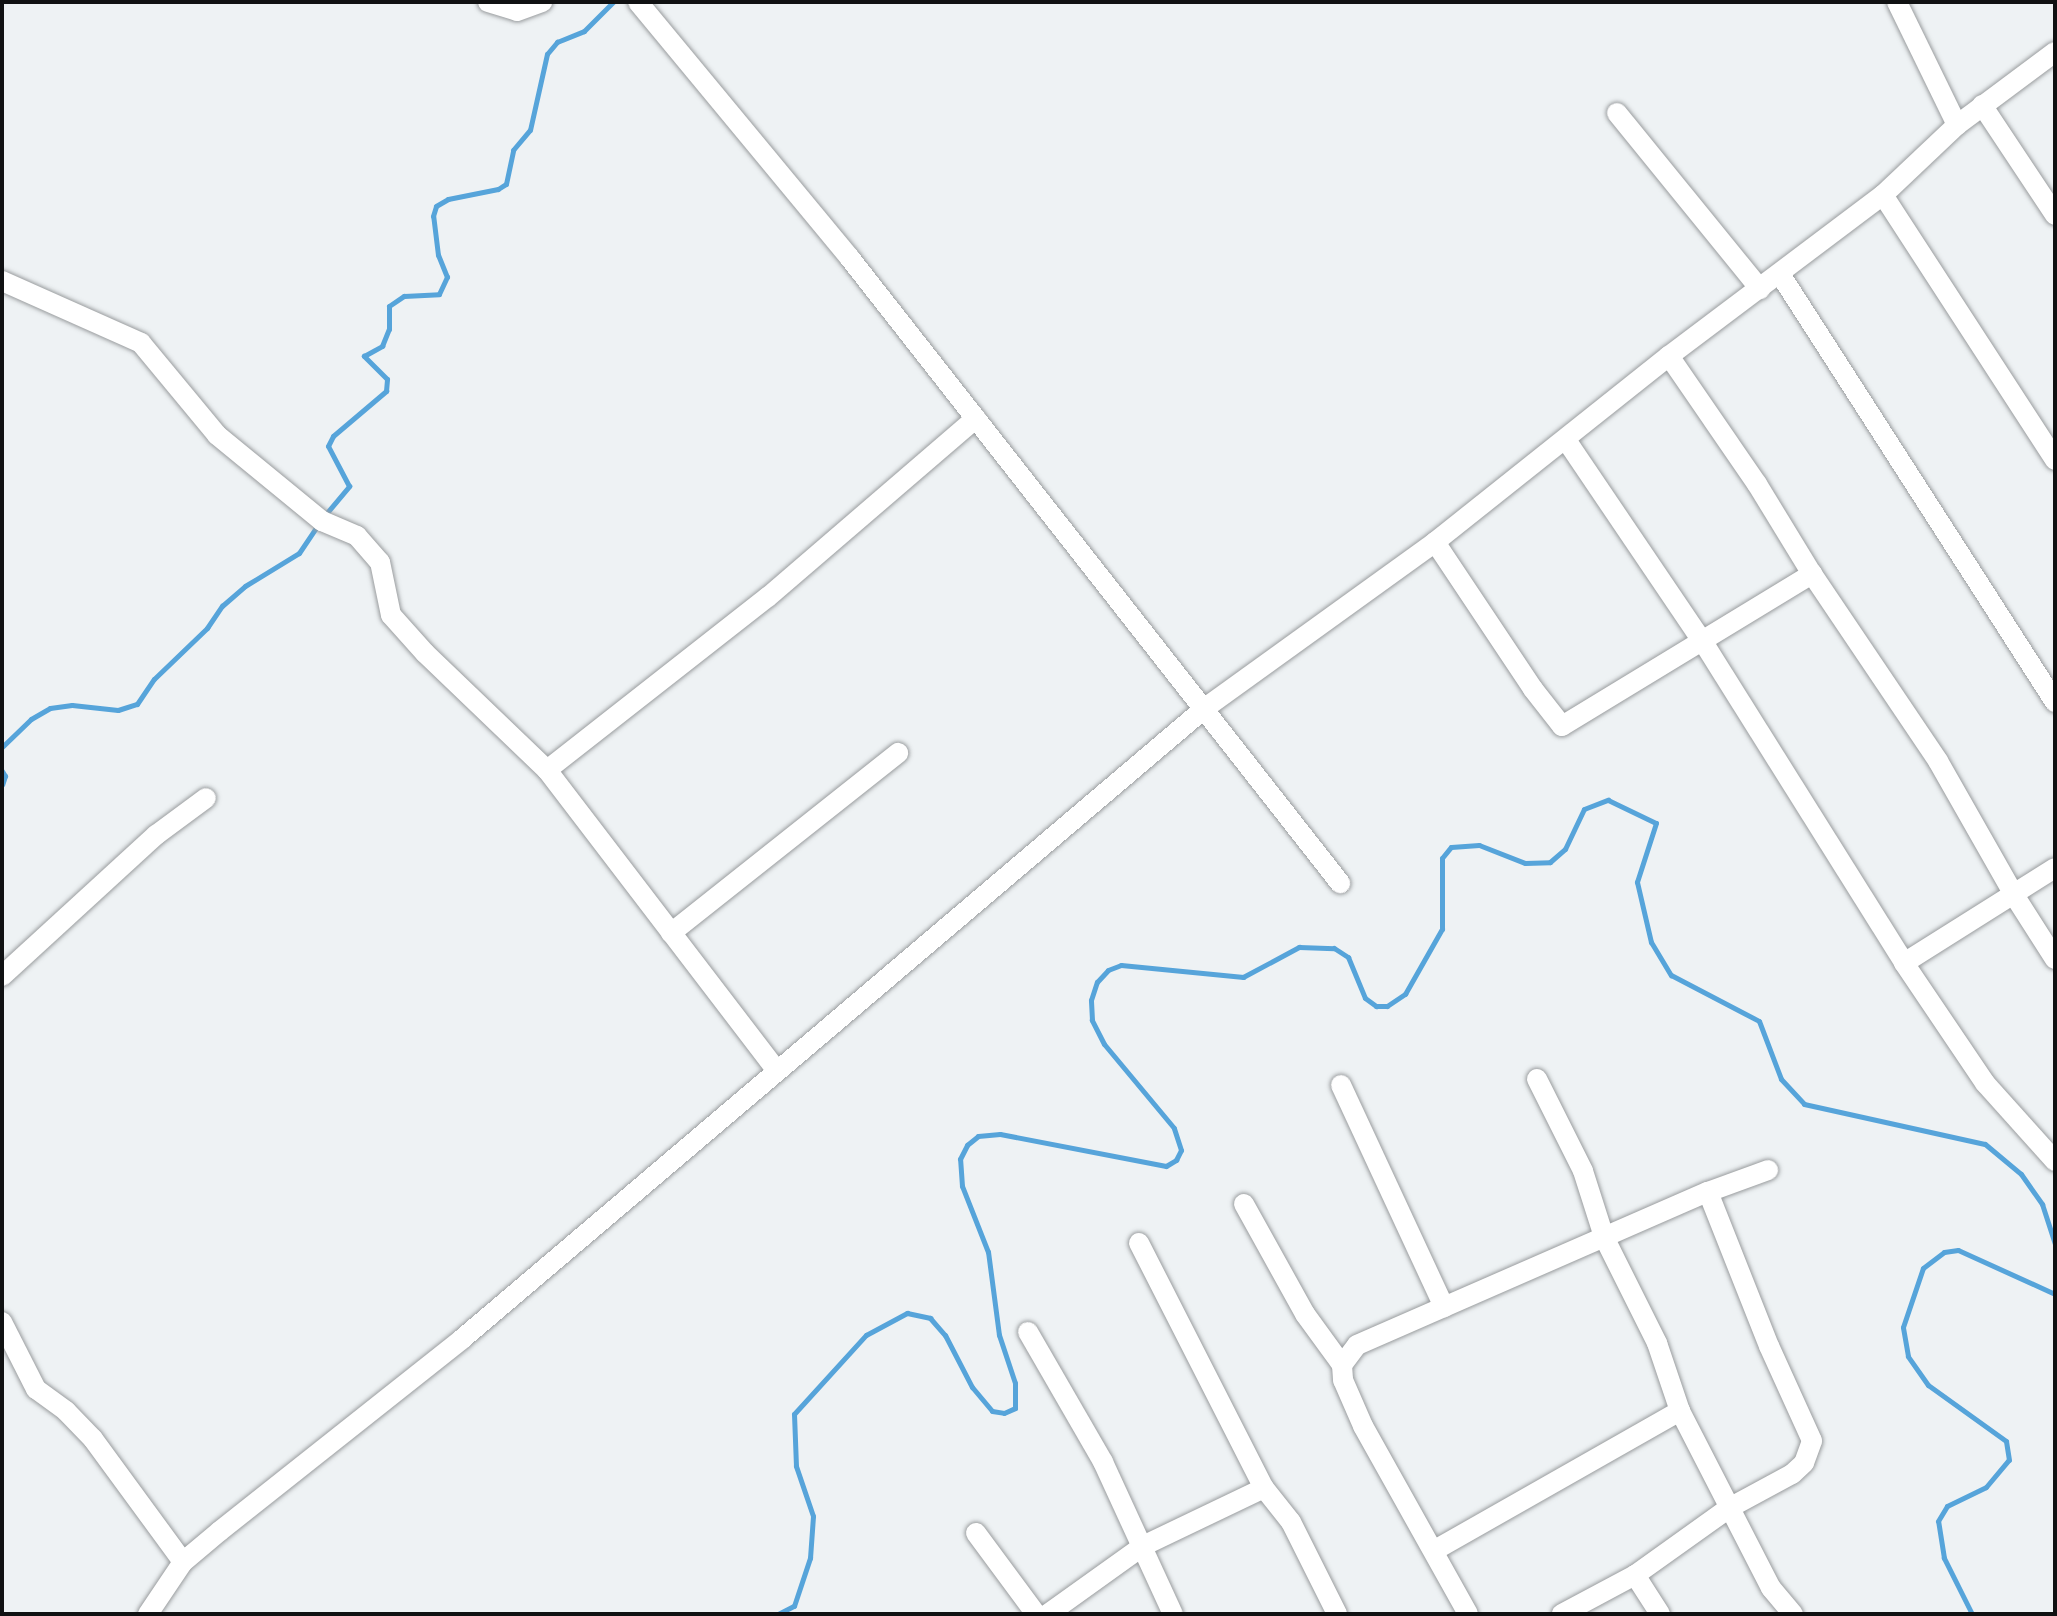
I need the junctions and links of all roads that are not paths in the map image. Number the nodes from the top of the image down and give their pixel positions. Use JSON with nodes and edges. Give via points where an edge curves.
{"nodes":[{"id":1,"x":488,"y":2,"type":"edge"},
{"id":2,"x":542,"y":2,"type":"edge"},
{"id":3,"x":638,"y":2,"type":"edge"},
{"id":4,"x":1897,"y":2,"type":"edge"},
{"id":5,"x":2055,"y":52,"type":"edge"},
{"id":6,"x":1982,"y":105,"type":"junction"},
{"id":7,"x":1617,"y":113,"type":"dead end"},
{"id":8,"x":1957,"y":125,"type":"junction"},
{"id":9,"x":1883,"y":195,"type":"junction"},
{"id":10,"x":2055,"y":215,"type":"edge"},
{"id":11,"x":1780,"y":274,"type":"junction"},
{"id":12,"x":2,"y":281,"type":"edge"},
{"id":13,"x":1760,"y":289,"type":"junction"},
{"id":14,"x":1669,"y":356,"type":"junction"},
{"id":15,"x":976,"y":418,"type":"junction"},
{"id":16,"x":1566,"y":440,"type":"junction"},
{"id":17,"x":2055,"y":460,"type":"edge"},
{"id":18,"x":1435,"y":542,"type":"junction"},
{"id":19,"x":1812,"y":574,"type":"junction"},
{"id":20,"x":1703,"y":642,"type":"junction"},
{"id":21,"x":2055,"y":702,"type":"edge"},
{"id":22,"x":1205,"y":708,"type":"junction"},
{"id":23,"x":898,"y":753,"type":"dead end"},
{"id":24,"x":547,"y":770,"type":"junction"},
{"id":25,"x":206,"y":798,"type":"dead end"},
{"id":26,"x":2055,"y":868,"type":"edge"},
{"id":27,"x":1340,"y":883,"type":"dead end"},
{"id":28,"x":2014,"y":895,"type":"junction"},
{"id":29,"x":671,"y":933,"type":"junction"},
{"id":30,"x":2055,"y":959,"type":"edge"},
{"id":31,"x":1904,"y":963,"type":"junction"},
{"id":32,"x":2,"y":976,"type":"edge"},
{"id":33,"x":777,"y":1071,"type":"junction"},
{"id":34,"x":1537,"y":1079,"type":"dead end"},
{"id":35,"x":1341,"y":1085,"type":"dead end"},
{"id":36,"x":2055,"y":1161,"type":"edge"},
{"id":37,"x":1768,"y":1170,"type":"dead end"},
{"id":38,"x":1708,"y":1192,"type":"junction"},
{"id":39,"x":1244,"y":1204,"type":"dead end"},
{"id":40,"x":1604,"y":1237,"type":"junction"},
{"id":41,"x":1139,"y":1243,"type":"dead end"},
{"id":42,"x":1444,"y":1307,"type":"junction"},
{"id":43,"x":2,"y":1322,"type":"edge"},
{"id":44,"x":1028,"y":1332,"type":"dead end"},
{"id":45,"x":1342,"y":1365,"type":"junction"},
{"id":46,"x":1680,"y":1411,"type":"junction"},
{"id":47,"x":1264,"y":1488,"type":"junction"},
{"id":48,"x":1729,"y":1508,"type":"junction"},
{"id":49,"x":976,"y":1533,"type":"dead end"},
{"id":50,"x":1143,"y":1546,"type":"junction"},
{"id":51,"x":1435,"y":1550,"type":"junction"},
{"id":52,"x":183,"y":1562,"type":"junction"},
{"id":53,"x":1635,"y":1575,"type":"junction"},
{"id":54,"x":148,"y":1614,"type":"edge"},
{"id":55,"x":1036,"y":1614,"type":"edge"},
{"id":56,"x":1048,"y":1614,"type":"edge"},
{"id":57,"x":1173,"y":1614,"type":"edge"},
{"id":58,"x":1337,"y":1614,"type":"edge"},
{"id":59,"x":1468,"y":1614,"type":"edge"},
{"id":60,"x":1562,"y":1614,"type":"edge"},
{"id":61,"x":1660,"y":1614,"type":"edge"},
{"id":62,"x":1793,"y":1614,"type":"edge"}],
"edges":[{"from":1,"to":2,"type":"street","via":[[517,11]]},
{"from":3,"to":15,"type":"street"},
{"from":4,"to":8,"type":"street"},
{"from":5,"to":6,"type":"street"},
{"from":6,"to":8,"type":"street"},
{"from":6,"to":10,"type":"street"},
{"from":7,"to":13,"type":"street"},
{"from":8,"to":9,"type":"street"},
{"from":9,"to":11,"type":"street"},
{"from":9,"to":17,"type":"street"},
{"from":11,"to":13,"type":"street"},
{"from":11,"to":21,"type":"street"},
{"from":12,"to":24,"type":"street","via":[[149,350],[217,435],[322,521],[357,536],[380,562],[391,615]]},
{"from":13,"to":14,"type":"street"},
{"from":14,"to":16,"type":"street"},
{"from":14,"to":19,"type":"street"},
{"from":15,"to":22,"type":"street"},
{"from":15,"to":24,"type":"street","via":[[768,597]]},
{"from":16,"to":18,"type":"street"},
{"from":16,"to":20,"type":"street"},
{"from":18,"to":20,"type":"street","via":[[1562,726]]},
{"from":18,"to":22,"type":"street"},
{"from":19,"to":20,"type":"street"},
{"from":19,"to":28,"type":"street","via":[[1938,761]]},
{"from":20,"to":31,"type":"street"},
{"from":22,"to":27,"type":"street"},
{"from":22,"to":33,"type":"street"},
{"from":23,"to":29,"type":"street"},
{"from":24,"to":29,"type":"street"},
{"from":25,"to":32,"type":"street","via":[[156,835]]},
{"from":26,"to":28,"type":"street"},
{"from":28,"to":30,"type":"street"},
{"from":28,"to":31,"type":"street"},
{"from":29,"to":33,"type":"street"},
{"from":31,"to":36,"type":"street","via":[[1985,1083]]},
{"from":33,"to":52,"type":"street","via":[[462,1339]]},
{"from":34,"to":40,"type":"street","via":[[1583,1171]]},
{"from":35,"to":42,"type":"street"},
{"from":37,"to":38,"type":"street"},
{"from":38,"to":40,"type":"street"},
{"from":38,"to":48,"type":"street","via":[[1812,1441],[1804,1463],[1792,1474]]},
{"from":39,"to":45,"type":"street","via":[[1305,1314]]},
{"from":40,"to":42,"type":"street"},
{"from":40,"to":46,"type":"street","via":[[1657,1343]]},
{"from":41,"to":47,"type":"street"},
{"from":42,"to":45,"type":"street","via":[[1357,1345]]},
{"from":43,"to":52,"type":"street","via":[[36,1389],[93,1439]]},
{"from":44,"to":50,"type":"street","via":[[1103,1462]]},
{"from":45,"to":51,"type":"street","via":[[1363,1426]]},
{"from":46,"to":48,"type":"street"},
{"from":46,"to":51,"type":"street"},
{"from":47,"to":50,"type":"street"},
{"from":47,"to":58,"type":"street","via":[[1291,1522]]},
{"from":48,"to":53,"type":"street"},
{"from":48,"to":62,"type":"street","via":[[1777,1598]]},
{"from":49,"to":55,"type":"street"},
{"from":50,"to":56,"type":"street"},
{"from":50,"to":57,"type":"street"},
{"from":51,"to":59,"type":"street"},
{"from":52,"to":54,"type":"street"},
{"from":53,"to":60,"type":"street"},
{"from":53,"to":61,"type":"street"}]}
